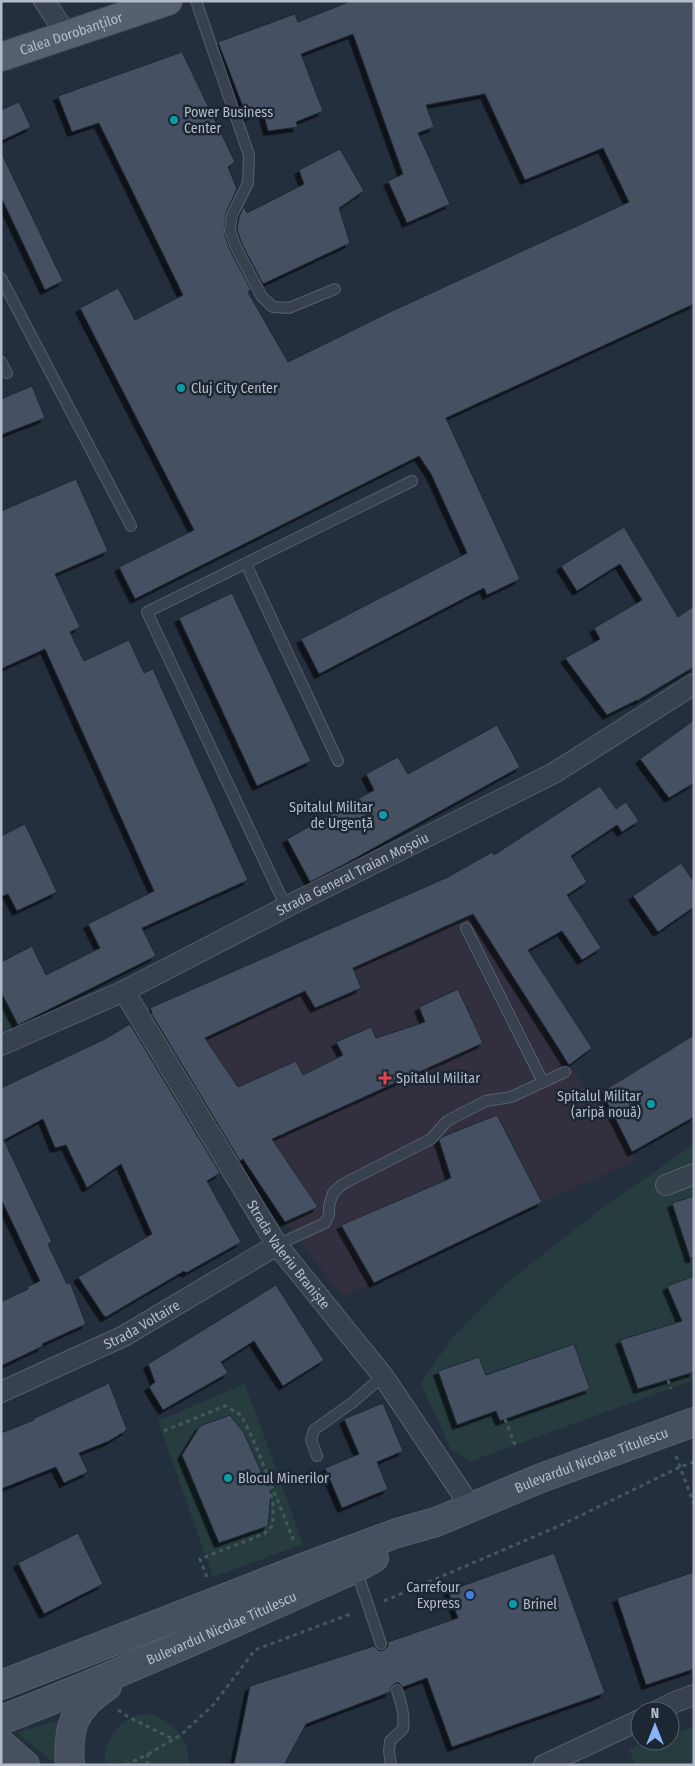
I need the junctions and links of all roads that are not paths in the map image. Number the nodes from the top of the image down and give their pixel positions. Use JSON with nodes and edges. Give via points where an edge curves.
{"nodes":[{"id":1,"x":44,"y":1,"type":"edge"},
{"id":2,"x":168,"y":1,"type":"edge"},
{"id":3,"x":196,"y":1,"type":"edge"},
{"id":4,"x":68,"y":36,"type":"junction"},
{"id":5,"x":1,"y":57,"type":"edge"},
{"id":6,"x":1,"y":278,"type":"edge"},
{"id":7,"x":335,"y":289,"type":"dead end"},
{"id":8,"x":1,"y":362,"type":"edge"},
{"id":9,"x":7,"y":373,"type":"dead end"},
{"id":10,"x":412,"y":481,"type":"dead end"},
{"id":11,"x":131,"y":526,"type":"dead end"},
{"id":12,"x":246,"y":564,"type":"junction"},
{"id":13,"x":694,"y":684,"type":"edge"},
{"id":14,"x":338,"y":761,"type":"dead end"},
{"id":15,"x":286,"y":907,"type":"junction"},
{"id":16,"x":466,"y":928,"type":"dead end"},
{"id":17,"x":124,"y":992,"type":"junction"},
{"id":18,"x":1,"y":1045,"type":"edge"},
{"id":19,"x":565,"y":1072,"type":"dead end"},
{"id":20,"x":543,"y":1082,"type":"junction"},
{"id":21,"x":694,"y":1174,"type":"edge"},
{"id":22,"x":666,"y":1185,"type":"dead end"},
{"id":23,"x":277,"y":1245,"type":"junction"},
{"id":24,"x":383,"y":1376,"type":"junction"},
{"id":25,"x":1,"y":1392,"type":"edge"},
{"id":26,"x":694,"y":1422,"type":"edge"},
{"id":27,"x":317,"y":1456,"type":"dead end"},
{"id":28,"x":471,"y":1507,"type":"junction"},
{"id":29,"x":436,"y":1522,"type":"junction"},
{"id":30,"x":356,"y":1568,"type":"junction"},
{"id":31,"x":381,"y":1644,"type":"dead end"},
{"id":32,"x":151,"y":1658,"type":"junction"},
{"id":33,"x":1,"y":1685,"type":"edge"},
{"id":34,"x":397,"y":1690,"type":"dead end"},
{"id":35,"x":694,"y":1695,"type":"edge"},
{"id":36,"x":678,"y":1701,"type":"edge"},
{"id":37,"x":1,"y":1720,"type":"edge"},
{"id":38,"x":630,"y":1725,"type":"edge"},
{"id":39,"x":1,"y":1744,"type":"edge"},
{"id":40,"x":26,"y":1765,"type":"edge"},
{"id":41,"x":70,"y":1765,"type":"edge"},
{"id":42,"x":390,"y":1765,"type":"edge"},
{"id":43,"x":544,"y":1765,"type":"edge"}],
"edges":[{"from":1,"to":4,"type":"street"},
{"from":2,"to":4,"type":"main road","name":"Calea Dorobanților"},
{"from":3,"to":7,"type":"lane","via":[[249,155],[248,183],[232,215],[230,231],[236,247],[262,297],[273,307],[289,308]]},
{"from":4,"to":5,"type":"main road","name":"Calea Dorobanților"},
{"from":6,"to":11,"type":"lane"},
{"from":8,"to":9,"type":"lane"},
{"from":10,"to":12,"type":"lane"},
{"from":12,"to":14,"type":"lane"},
{"from":12,"to":15,"type":"lane","via":[[147,612]]},
{"from":13,"to":15,"type":"street","name":"Strada General Traian Moșoiu","via":[[554,774]]},
{"from":15,"to":17,"type":"street","name":"Strada General Traian Moșoiu"},
{"from":16,"to":20,"type":"lane"},
{"from":17,"to":18,"type":"street","name":"Strada General Traian Moșoiu"},
{"from":17,"to":23,"type":"street","name":"Strada Valeriu Braniște"},
{"from":19,"to":20,"type":"lane"},
{"from":20,"to":23,"type":"lane","via":[[511,1097],[486,1101],[447,1121],[431,1139],[343,1184],[333,1193],[325,1223]]},
{"from":21,"to":22,"type":"street"},
{"from":23,"to":24,"type":"street","name":"Strada Valeriu Braniște"},
{"from":23,"to":25,"type":"street","name":"Strada Voltaire","via":[[124,1336]]},
{"from":24,"to":27,"type":"lane","via":[[314,1430],[311,1440]]},
{"from":24,"to":28,"type":"street","name":"Strada Valeriu Braniște"},
{"from":26,"to":28,"type":"main road","name":"Bulevardul Nicolae Titulescu"},
{"from":28,"to":29,"type":"main road","name":"Bulevardul Nicolae Titulescu"},
{"from":29,"to":30,"type":"main road","name":"Bulevardul Nicolae Titulescu"},
{"from":29,"to":33,"type":"main road","name":"Bulevardul Nicolae Titulescu","via":[[304,1567]]},
{"from":30,"to":31,"type":"lane"},
{"from":30,"to":32,"type":"main road","name":"Bulevardul Nicolae Titulescu"},
{"from":32,"to":37,"type":"main road","name":"Bulevardul Nicolae Titulescu"},
{"from":32,"to":41,"type":"main road","via":[[90,1697],[82,1706],[68,1742]]},
{"from":34,"to":42,"type":"lane","via":[[404,1721],[403,1729],[390,1741]]},
{"from":35,"to":36,"type":"street"},
{"from":38,"to":43,"type":"street"},
{"from":39,"to":40,"type":"main road"}]}
